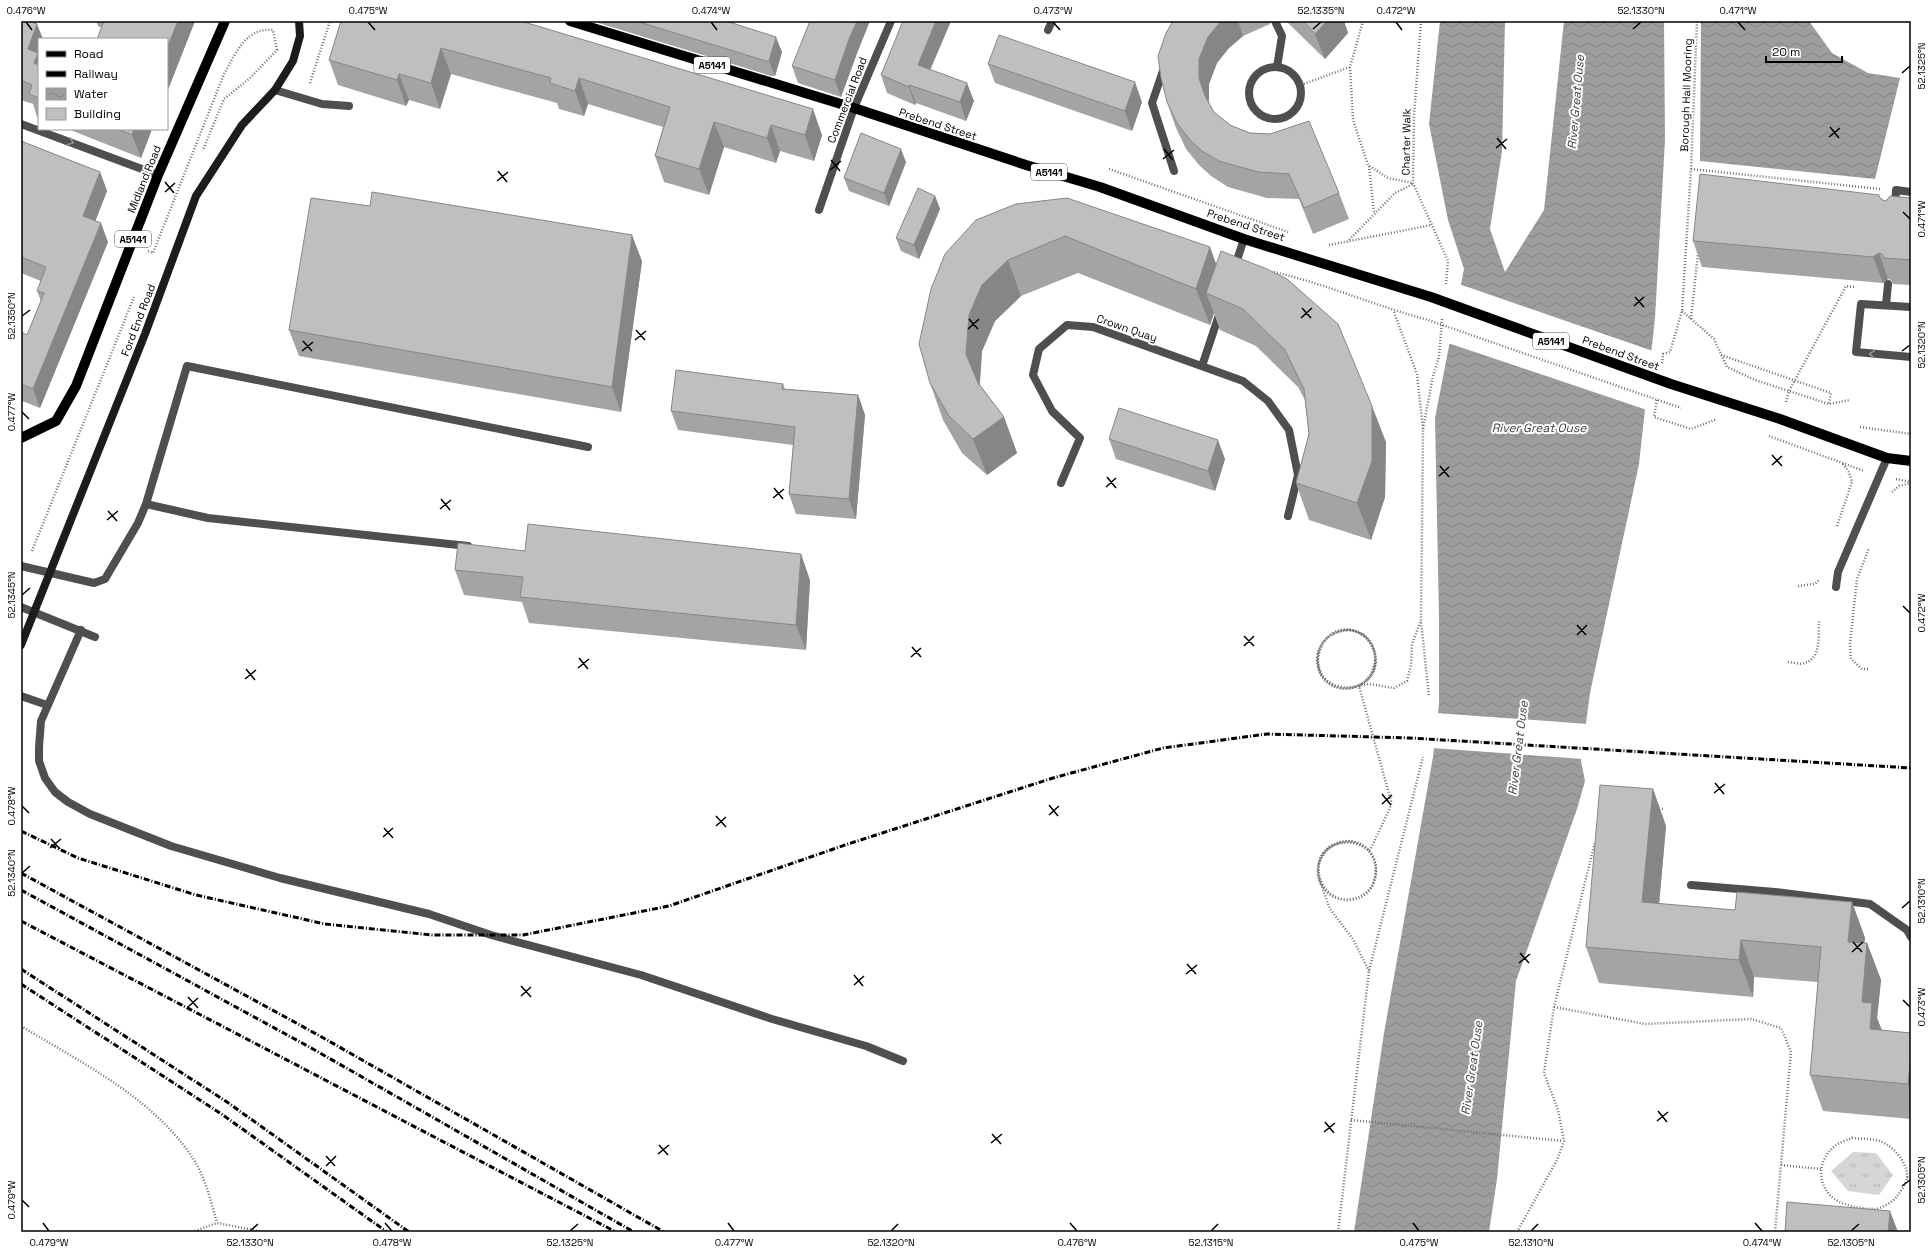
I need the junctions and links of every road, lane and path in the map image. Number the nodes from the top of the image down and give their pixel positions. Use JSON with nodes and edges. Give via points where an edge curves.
{"nodes":[{"id":1,"x":225,"y":21,"type":"edge"},
{"id":2,"x":300,"y":21,"type":"edge"},
{"id":3,"x":330,"y":21,"type":"edge"},
{"id":4,"x":570,"y":21,"type":"edge"},
{"id":5,"x":891,"y":21,"type":"edge"},
{"id":6,"x":1052,"y":21,"type":"edge"},
{"id":7,"x":1275,"y":21,"type":"edge"},
{"id":8,"x":1363,"y":21,"type":"edge"},
{"id":9,"x":1421,"y":21,"type":"edge"},
{"id":10,"x":1697,"y":21,"type":"edge"},
{"id":11,"x":1048,"y":30,"type":"dead end"},
{"id":12,"x":1166,"y":62,"type":"edge"},
{"id":13,"x":1277,"y":66,"type":"junction"},
{"id":14,"x":1350,"y":67,"type":"junction"},
{"id":15,"x":310,"y":83,"type":"dead end"},
{"id":16,"x":1301,"y":85,"type":"junction"},
{"id":17,"x":275,"y":90,"type":"junction"},
{"id":18,"x":224,"y":99,"type":"dead end"},
{"id":19,"x":348,"y":106,"type":"dead end"},
{"id":20,"x":854,"y":108,"type":"junction"},
{"id":21,"x":21,"y":124,"type":"edge"},
{"id":22,"x":1368,"y":165,"type":"junction"},
{"id":23,"x":1109,"y":168,"type":"dead end"},
{"id":24,"x":1691,"y":169,"type":"junction"},
{"id":25,"x":1174,"y":171,"type":"dead end"},
{"id":26,"x":1707,"y":171,"type":"junction"},
{"id":27,"x":158,"y":175,"type":"junction"},
{"id":28,"x":1706,"y":179,"type":"edge"},
{"id":29,"x":1413,"y":183,"type":"junction"},
{"id":30,"x":1878,"y":189,"type":"junction"},
{"id":31,"x":1896,"y":190,"type":"junction"},
{"id":32,"x":1911,"y":192,"type":"edge"},
{"id":33,"x":1877,"y":195,"type":"edge"},
{"id":34,"x":819,"y":210,"type":"dead end"},
{"id":35,"x":1374,"y":213,"type":"junction"},
{"id":36,"x":1894,"y":213,"type":"edge"},
{"id":37,"x":1432,"y":225,"type":"junction"},
{"id":38,"x":1292,"y":233,"type":"dead end"},
{"id":39,"x":1244,"y":238,"type":"junction"},
{"id":40,"x":1347,"y":243,"type":"junction"},
{"id":41,"x":1328,"y":246,"type":"dead end"},
{"id":42,"x":1699,"y":249,"type":"edge"},
{"id":43,"x":153,"y":253,"type":"dead end"},
{"id":44,"x":1269,"y":271,"type":"edge"},
{"id":45,"x":1232,"y":277,"type":"edge"},
{"id":46,"x":1888,"y":284,"type":"dead end"},
{"id":47,"x":1445,"y":291,"type":"dead end"},
{"id":48,"x":134,"y":297,"type":"dead end"},
{"id":49,"x":1886,"y":305,"type":"junction"},
{"id":50,"x":1222,"y":307,"type":"edge"},
{"id":51,"x":1911,"y":307,"type":"edge"},
{"id":52,"x":1394,"y":311,"type":"junction"},
{"id":53,"x":1443,"y":313,"type":"dead end"},
{"id":54,"x":1691,"y":319,"type":"junction"},
{"id":55,"x":1721,"y":355,"type":"junction"},
{"id":56,"x":1911,"y":357,"type":"edge"},
{"id":57,"x":1202,"y":366,"type":"junction"},
{"id":58,"x":1779,"y":399,"type":"dead end"},
{"id":59,"x":1850,"y":400,"type":"dead end"},
{"id":60,"x":1793,"y":404,"type":"dead end"},
{"id":61,"x":1829,"y":404,"type":"junction"},
{"id":62,"x":1668,"y":405,"type":"dead end"},
{"id":63,"x":1654,"y":417,"type":"dead end"},
{"id":64,"x":1720,"y":418,"type":"dead end"},
{"id":65,"x":1857,"y":427,"type":"dead end"},
{"id":66,"x":1423,"y":429,"type":"junction"},
{"id":67,"x":1911,"y":434,"type":"edge"},
{"id":68,"x":21,"y":438,"type":"edge"},
{"id":69,"x":1772,"y":438,"type":"dead end"},
{"id":70,"x":588,"y":447,"type":"dead end"},
{"id":71,"x":1888,"y":458,"type":"junction"},
{"id":72,"x":1911,"y":461,"type":"edge"},
{"id":73,"x":1843,"y":464,"type":"junction"},
{"id":74,"x":1851,"y":467,"type":"dead end"},
{"id":75,"x":1899,"y":480,"type":"dead end"},
{"id":76,"x":1911,"y":482,"type":"edge"},
{"id":77,"x":1061,"y":483,"type":"dead end"},
{"id":78,"x":1889,"y":499,"type":"dead end"},
{"id":79,"x":146,"y":504,"type":"junction"},
{"id":80,"x":1288,"y":516,"type":"dead end"},
{"id":81,"x":1837,"y":527,"type":"dead end"},
{"id":82,"x":1870,"y":545,"type":"dead end"},
{"id":83,"x":480,"y":547,"type":"edge"},
{"id":84,"x":30,"y":556,"type":"dead end"},
{"id":85,"x":21,"y":566,"type":"edge"},
{"id":86,"x":1822,"y":574,"type":"dead end"},
{"id":87,"x":1798,"y":586,"type":"dead end"},
{"id":88,"x":1836,"y":587,"type":"dead end"},
{"id":89,"x":21,"y":607,"type":"edge"},
{"id":90,"x":1421,"y":620,"type":"junction"},
{"id":91,"x":1819,"y":621,"type":"dead end"},
{"id":92,"x":81,"y":630,"type":"junction"},
{"id":93,"x":1344,"y":630,"type":"junction"},
{"id":94,"x":1334,"y":633,"type":"junction"},
{"id":95,"x":95,"y":637,"type":"dead end"},
{"id":96,"x":21,"y":644,"type":"edge"},
{"id":97,"x":1788,"y":662,"type":"dead end"},
{"id":98,"x":1868,"y":669,"type":"dead end"},
{"id":99,"x":1363,"y":683,"type":"junction"},
{"id":100,"x":1357,"y":687,"type":"junction"},
{"id":101,"x":21,"y":696,"type":"edge"},
{"id":102,"x":1429,"y":697,"type":"dead end"},
{"id":103,"x":47,"y":705,"type":"junction"},
{"id":104,"x":1423,"y":757,"type":"dead end"},
{"id":105,"x":1650,"y":808,"type":"edge"},
{"id":106,"x":1664,"y":809,"type":"dead end"},
{"id":107,"x":1597,"y":835,"type":"edge"},
{"id":108,"x":1336,"y":844,"type":"junction"},
{"id":109,"x":1365,"y":848,"type":"junction"},
{"id":110,"x":1325,"y":852,"type":"junction"},
{"id":111,"x":1320,"y":880,"type":"junction"},
{"id":112,"x":1690,"y":885,"type":"dead end"},
{"id":113,"x":1911,"y":938,"type":"edge"},
{"id":114,"x":1369,"y":971,"type":"junction"},
{"id":115,"x":1554,"y":1007,"type":"junction"},
{"id":116,"x":21,"y":1026,"type":"edge"},
{"id":117,"x":903,"y":1060,"type":"dead end"},
{"id":118,"x":1351,"y":1120,"type":"junction"},
{"id":119,"x":1564,"y":1141,"type":"junction"},
{"id":120,"x":1781,"y":1165,"type":"junction"},
{"id":121,"x":1821,"y":1169,"type":"junction"},
{"id":122,"x":1907,"y":1178,"type":"junction"},
{"id":123,"x":1911,"y":1178,"type":"edge"},
{"id":124,"x":217,"y":1223,"type":"junction"},
{"id":125,"x":192,"y":1232,"type":"edge"},
{"id":126,"x":264,"y":1232,"type":"edge"},
{"id":127,"x":1338,"y":1232,"type":"edge"},
{"id":128,"x":1517,"y":1232,"type":"edge"},
{"id":129,"x":1775,"y":1232,"type":"edge"}],
"edges":[{"from":1,"to":27,"type":"main road","name":"Midland Road","number":"A5141"},
{"from":2,"to":17,"type":"street","name":"Ford End Road","via":[[300,36],[293,61]]},
{"from":3,"to":15,"type":"path"},
{"from":4,"to":20,"type":"main road","name":"Prebend Street","number":"A5141"},
{"from":5,"to":20,"type":"street","name":"Commercial Road"},
{"from":6,"to":11,"type":"street"},
{"from":7,"to":13,"type":"street","via":[[1282,36]]},
{"from":8,"to":14,"type":"path"},
{"from":9,"to":29,"type":"path","name":"Charter Walk","via":[[1414,116]]},
{"from":10,"to":24,"type":"path","name":"Borough Hall Mooring"},
{"from":12,"to":25,"type":"street","via":[[1152,103]]},
{"from":13,"to":16,"type":"street","via":[[1292,72]]},
{"from":13,"to":16,"type":"street","via":[[1265,69],[1256,76],[1250,86],[1250,98],[1255,109],[1264,116],[1276,119],[1288,116],[1297,108],[1301,97]]},
{"from":14,"to":16,"type":"path"},
{"from":14,"to":22,"type":"path","via":[[1353,120]]},
{"from":17,"to":19,"type":"street","via":[[322,104]]},
{"from":17,"to":96,"type":"street","name":"Ford End Road","via":[[242,125],[196,196],[145,334]]},
{"from":18,"to":43,"type":"path","via":[[250,78],[277,50],[273,30],[262,29],[250,35],[224,74]]},
{"from":20,"to":34,"type":"street","name":"Commercial Road"},
{"from":20,"to":39,"type":"main road","name":"Prebend Street","number":"A5141","via":[[1100,187]]},
{"from":21,"to":27,"type":"street","one_way":true},
{"from":22,"to":29,"type":"path","via":[[1388,178]]},
{"from":22,"to":35,"type":"path"},
{"from":23,"to":38,"type":"path"},
{"from":24,"to":26,"type":"path"},
{"from":24,"to":54,"type":"path","name":"Borough Hall Mooring","via":[[1682,311]]},
{"from":26,"to":28,"type":"path"},
{"from":26,"to":30,"type":"path"},
{"from":27,"to":68,"type":"main road","name":"Midland Road","number":"A5141","via":[[76,386],[56,421]]},
{"from":29,"to":35,"type":"path","via":[[1395,193]]},
{"from":29,"to":37,"type":"path","name":"Charter Walk"},
{"from":30,"to":31,"type":"path"},
{"from":30,"to":33,"type":"path"},
{"from":31,"to":32,"type":"street"},
{"from":31,"to":36,"type":"street"},
{"from":35,"to":40,"type":"path"},
{"from":37,"to":40,"type":"path"},
{"from":37,"to":47,"type":"path","name":"Charter Walk","via":[[1448,261]]},
{"from":39,"to":45,"type":"street"},
{"from":39,"to":71,"type":"main road","name":"Prebend Street","number":"A5141","via":[[1431,297],[1671,384],[1780,419]]},
{"from":40,"to":41,"type":"path"},
{"from":42,"to":54,"type":"path"},
{"from":44,"to":52,"type":"path","via":[[1292,276]]},
{"from":46,"to":49,"type":"street"},
{"from":48,"to":84,"type":"path"},
{"from":49,"to":51,"type":"street"},
{"from":56,"to":49,"type":"street","one_way":true,"via":[[1856,352],[1861,304]]},
{"from":50,"to":57,"type":"street"},
{"from":52,"to":62,"type":"path","via":[[1428,320]]},
{"from":52,"to":66,"type":"path","via":[[1417,374]]},
{"from":53,"to":66,"type":"path","via":[[1439,358]]},
{"from":54,"to":55,"type":"path","via":[[1714,339]]},
{"from":55,"to":61,"type":"path","via":[[1727,367],[1755,380]]},
{"from":55,"to":61,"type":"path","via":[[1831,393]]},
{"from":57,"to":77,"type":"street","name":"Crown Quay","via":[[1093,327],[1068,325],[1053,335],[1039,349],[1033,375],[1052,411],[1080,438]]},
{"from":57,"to":80,"type":"street","name":"Crown Quay","via":[[1244,381],[1268,401],[1289,430],[1298,474]]},
{"from":58,"to":60,"type":"path"},
{"from":59,"to":61,"type":"path"},
{"from":63,"to":64,"type":"path","via":[[1692,429]]},
{"from":65,"to":67,"type":"path"},
{"from":66,"to":90,"type":"path"},
{"from":69,"to":73,"type":"path"},
{"from":70,"to":79,"type":"street","via":[[187,366]]},
{"from":71,"to":72,"type":"main road","name":"Prebend Street","number":"A5141"},
{"from":71,"to":88,"type":"street","via":[[1838,572]]},
{"from":73,"to":74,"type":"path"},
{"from":73,"to":81,"type":"path","via":[[1852,482]]},
{"from":75,"to":76,"type":"path"},
{"from":76,"to":78,"type":"path","via":[[1899,486]]},
{"from":79,"to":83,"type":"street","via":[[208,518]]},
{"from":79,"to":85,"type":"street","via":[[138,523],[105,579],[94,583]]},
{"from":82,"to":98,"type":"path","via":[[1857,579],[1850,644],[1851,659],[1862,669]]},
{"from":86,"to":87,"type":"path","via":[[1815,584]]},
{"from":89,"to":92,"type":"street"},
{"from":90,"to":100,"type":"path","via":[[1412,644],[1407,681],[1394,688],[1369,684]]},
{"from":90,"to":102,"type":"path"},
{"from":91,"to":97,"type":"path","via":[[1817,651],[1812,659],[1804,664]]},
{"from":92,"to":95,"type":"street"},
{"from":92,"to":103,"type":"street"},
{"from":93,"to":94,"type":"path"},
{"from":93,"to":94,"type":"path"},
{"from":93,"to":99,"type":"path","via":[[1356,632],[1367,638],[1375,654],[1374,669]]},
{"from":94,"to":100,"type":"path","via":[[1323,643],[1317,660],[1322,675],[1332,685],[1343,688]]},
{"from":99,"to":100,"type":"path"},
{"from":99,"to":109,"type":"path","via":[[1359,686],[1391,801],[1372,846],[1368,851]]},
{"from":101,"to":103,"type":"street"},
{"from":103,"to":117,"type":"street","via":[[41,721],[38,747],[39,761],[45,778],[55,792],[90,814],[171,846],[280,878],[429,914],[491,935],[641,975]]},
{"from":104,"to":114,"type":"path"},
{"from":105,"to":106,"type":"path"},
{"from":107,"to":115,"type":"path"},
{"from":108,"to":109,"type":"path","via":[[1354,842]]},
{"from":108,"to":110,"type":"path"},
{"from":108,"to":110,"type":"path"},
{"from":109,"to":111,"type":"path","via":[[1373,857],[1376,873],[1374,882],[1362,895],[1344,900],[1330,894]]},
{"from":110,"to":111,"type":"path","via":[[1318,868]]},
{"from":111,"to":114,"type":"path","via":[[1330,909],[1353,939]]},
{"from":112,"to":113,"type":"street","via":[[1870,904],[1907,930]]},
{"from":114,"to":118,"type":"path"},
{"from":115,"to":119,"type":"path","via":[[1544,1073],[1558,1110]]},
{"from":115,"to":120,"type":"path","via":[[1645,1024],[1751,1019],[1781,1028],[1791,1052]]},
{"from":116,"to":124,"type":"path","via":[[114,1082],[160,1117],[189,1152],[207,1187]]},
{"from":118,"to":119,"type":"path"},
{"from":118,"to":127,"type":"path"},
{"from":119,"to":128,"type":"path","via":[[1557,1160]]},
{"from":120,"to":121,"type":"path"},
{"from":120,"to":129,"type":"path"},
{"from":121,"to":122,"type":"path","via":[[1826,1155],[1836,1145],[1852,1138],[1881,1141],[1895,1150],[1902,1161]]},
{"from":121,"to":122,"type":"path","via":[[1822,1181],[1829,1195],[1844,1204],[1875,1209],[1894,1201]]},
{"from":122,"to":123,"type":"path"},
{"from":124,"to":125,"type":"path"},
{"from":124,"to":126,"type":"path"}]}
